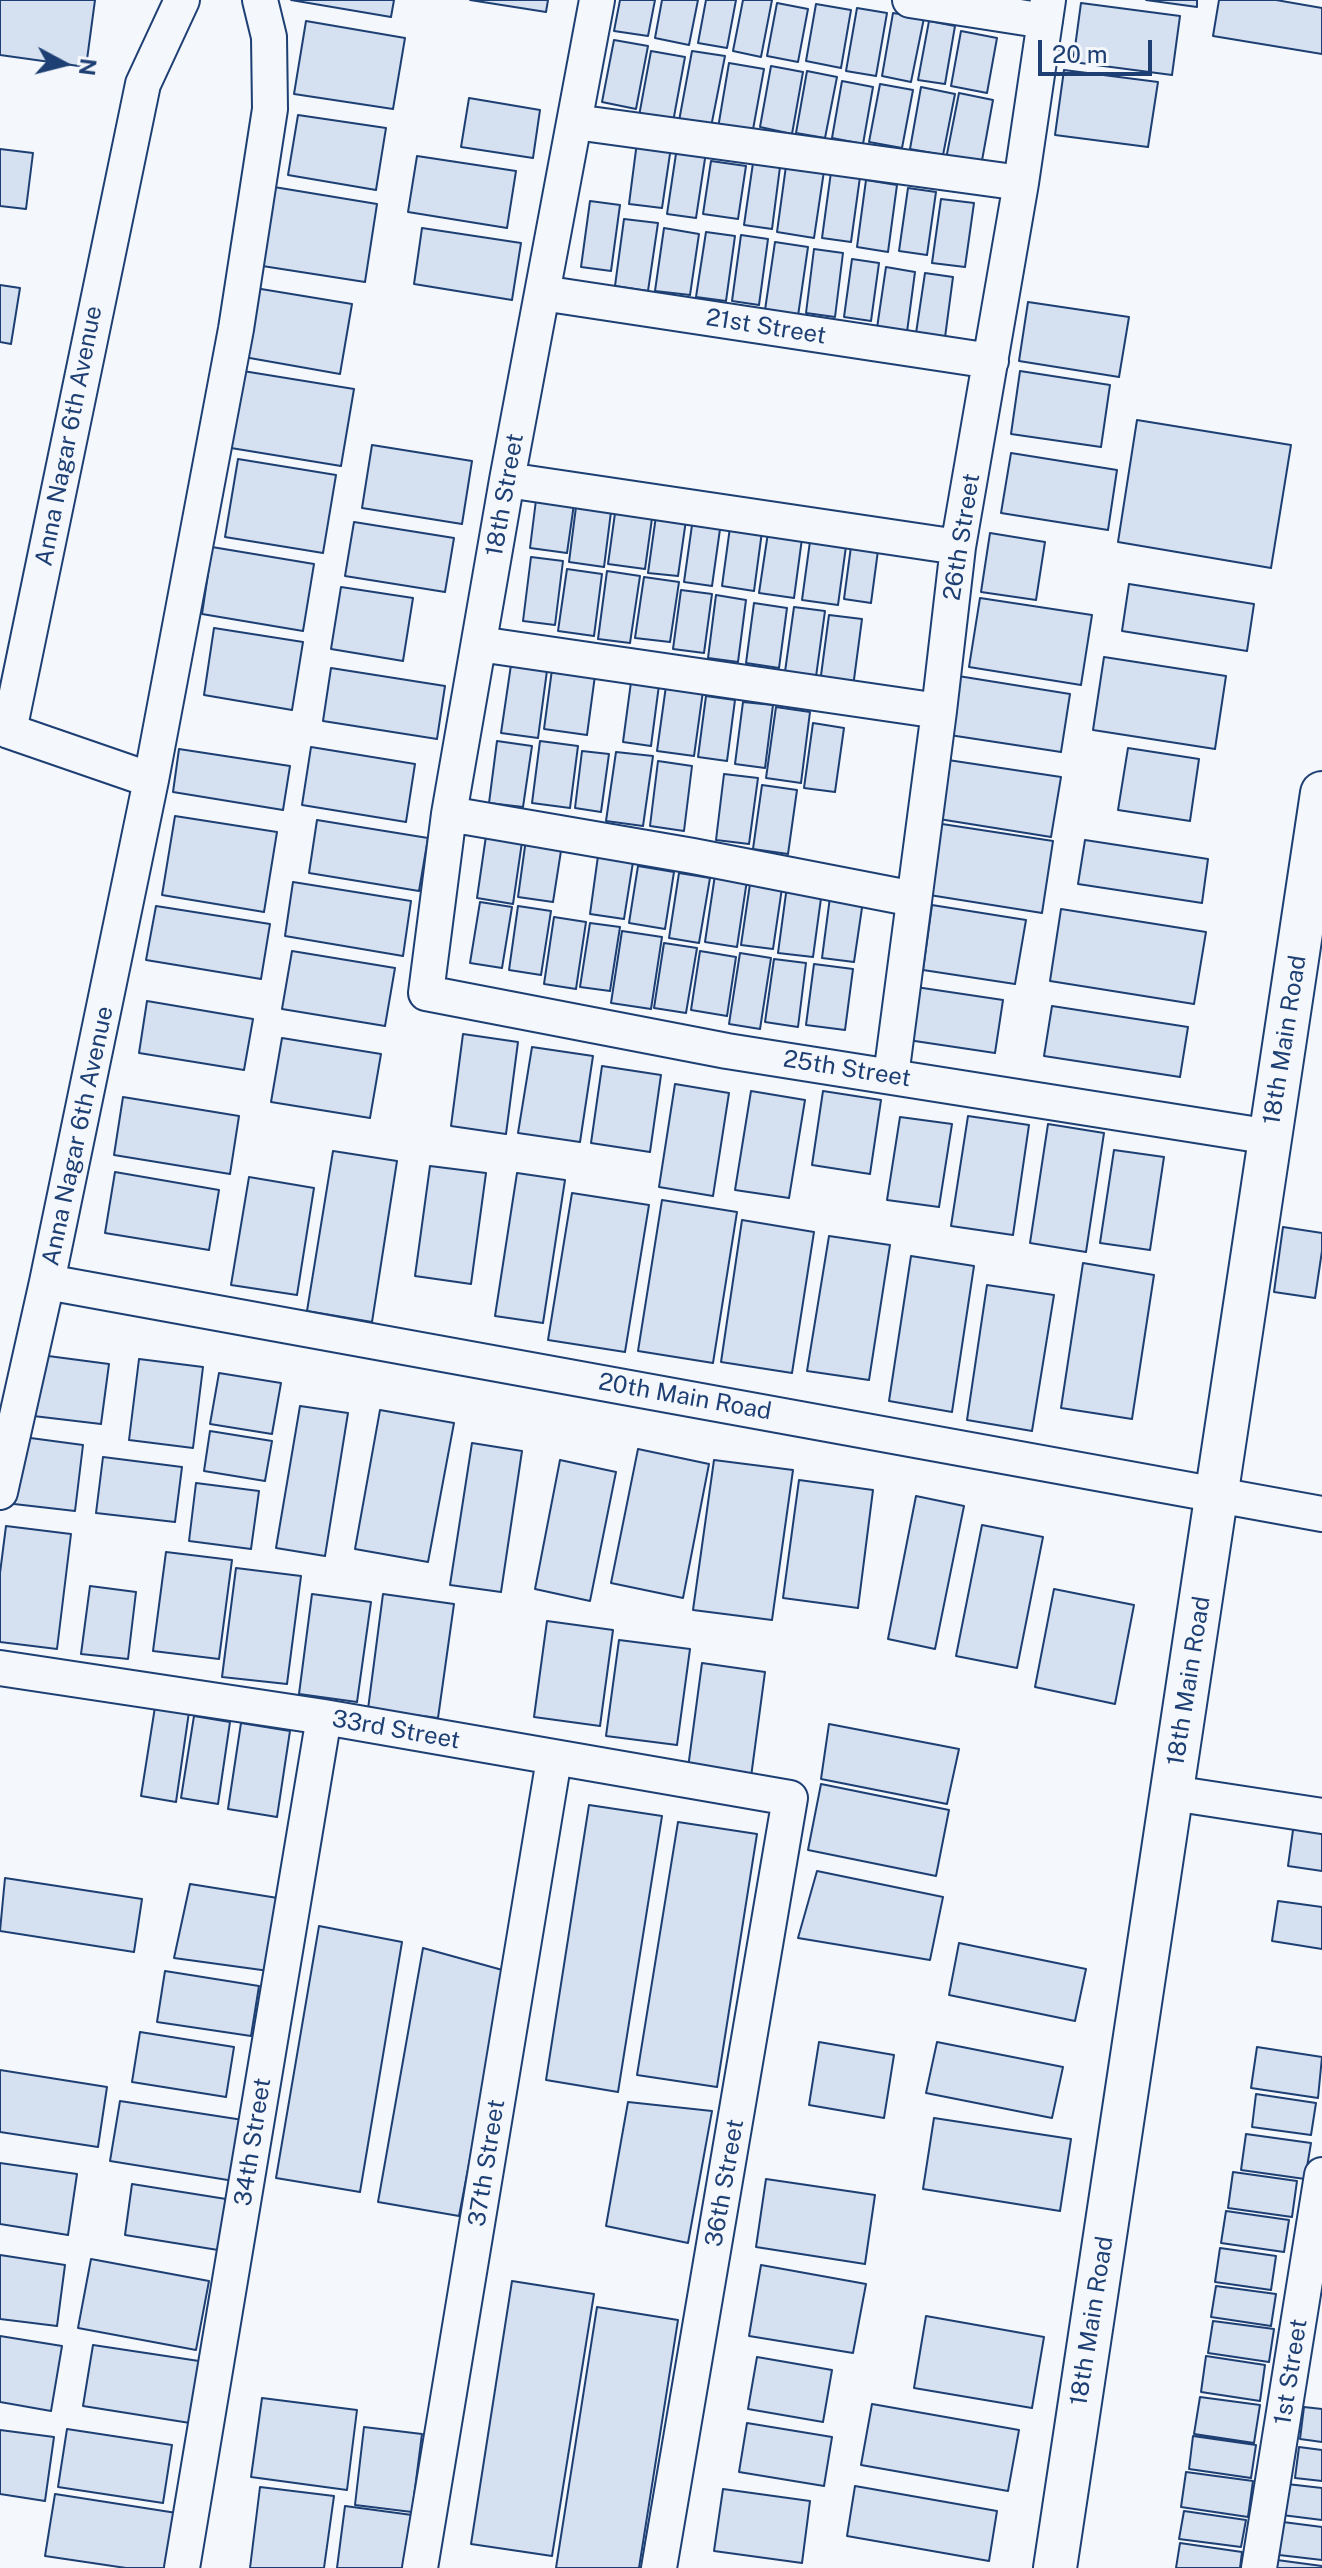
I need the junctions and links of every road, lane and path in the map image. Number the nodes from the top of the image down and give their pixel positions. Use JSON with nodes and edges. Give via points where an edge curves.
{"nodes":[{"id":1,"x":182,"y":0,"type":"edge"},
{"id":2,"x":260,"y":0,"type":"edge"},
{"id":3,"x":597,"y":0,"type":"edge"},
{"id":4,"x":910,"y":0,"type":"edge"},
{"id":5,"x":1046,"y":10,"type":"edge"},
{"id":6,"x":575,"y":122,"type":"junction"},
{"id":7,"x":1021,"y":183,"type":"junction"},
{"id":8,"x":542,"y":293,"type":"junction"},
{"id":9,"x":991,"y":361,"type":"junction"},
{"id":10,"x":507,"y":480,"type":"junction"},
{"id":11,"x":958,"y":547,"type":"junction"},
{"id":12,"x":479,"y":644,"type":"junction"},
{"id":13,"x":939,"y":711,"type":"junction"},
{"id":14,"x":5,"y":730,"type":"edge"},
{"id":15,"x":151,"y":780,"type":"junction"},
{"id":16,"x":1322,"y":793,"type":"edge"},
{"id":17,"x":449,"y":814,"type":"junction"},
{"id":18,"x":914,"y":899,"type":"junction"},
{"id":19,"x":426,"y":993,"type":"joint"},
{"id":20,"x":891,"y":1076,"type":"junction"},
{"id":21,"x":1271,"y":1137,"type":"junction"},
{"id":22,"x":47,"y":1282,"type":"junction"},
{"id":23,"x":0,"y":1492,"type":"edge"},
{"id":24,"x":1216,"y":1495,"type":"junction"},
{"id":25,"x":1322,"y":1514,"type":"edge"},
{"id":26,"x":0,"y":1668,"type":"edge"},
{"id":27,"x":324,"y":1717,"type":"junction"},
{"id":28,"x":554,"y":1759,"type":"junction"},
{"id":29,"x":1172,"y":1793,"type":"junction"},
{"id":30,"x":790,"y":1798,"type":"joint"},
{"id":31,"x":1322,"y":1816,"type":"edge"},
{"id":32,"x":1322,"y":2175,"type":"edge"},
{"id":33,"x":182,"y":2568,"type":"edge"},
{"id":34,"x":420,"y":2568,"type":"edge"},
{"id":35,"x":659,"y":2568,"type":"edge"},
{"id":36,"x":1055,"y":2568,"type":"edge"},
{"id":37,"x":1259,"y":2568,"type":"edge"}],
"edges":[{"from":1,"to":14,"type":"street","name":"Anna Nagar 6th Avenue","via":[[143,84]]},
{"from":2,"to":15,"type":"street","name":"Anna Nagar 6th Avenue","via":[[269,37],[270,109],[236,329]]},
{"from":3,"to":6,"type":"street","name":"18th Street"},
{"from":4,"to":5,"type":"street"},
{"from":5,"to":7,"type":"street","name":"26th Street"},
{"from":6,"to":7,"type":"street"},
{"from":6,"to":8,"type":"street","name":"18th Street"},
{"from":7,"to":9,"type":"street","name":"26th Street"},
{"from":8,"to":9,"type":"street","name":"21st Street"},
{"from":8,"to":10,"type":"street","name":"18th Street"},
{"from":9,"to":11,"type":"street","name":"26th Street"},
{"from":10,"to":11,"type":"street"},
{"from":10,"to":12,"type":"street","name":"18th Street"},
{"from":11,"to":13,"type":"street","name":"26th Street"},
{"from":12,"to":13,"type":"street"},
{"from":12,"to":17,"type":"street","name":"18th Street"},
{"from":13,"to":18,"type":"street","name":"26th Street"},
{"from":14,"to":15,"type":"street","name":"Anna Nagar 6th Avenue"},
{"from":15,"to":22,"type":"street","name":"Anna Nagar 6th Avenue"},
{"from":16,"to":21,"type":"street","name":"18th Main Road"},
{"from":17,"to":18,"type":"street"},
{"from":17,"to":19,"type":"street","name":"18th Street"},
{"from":18,"to":20,"type":"street","name":"26th Street"},
{"from":19,"to":20,"type":"street","name":"25th Street","via":[[727,1051]]},
{"from":20,"to":21,"type":"street","name":"25th Street"},
{"from":21,"to":24,"type":"street","name":"18th Main Road"},
{"from":22,"to":23,"type":"street","name":"Anna Nagar 6th Avenue"},
{"from":22,"to":24,"type":"street","name":"20th Main Road"},
{"from":24,"to":25,"type":"street","name":"20th Main Road"},
{"from":24,"to":29,"type":"street","name":"18th Main Road"},
{"from":26,"to":27,"type":"street","name":"33rd Street"},
{"from":27,"to":28,"type":"street","name":"33rd Street"},
{"from":27,"to":33,"type":"street","name":"34th Street"},
{"from":28,"to":30,"type":"street","name":"33rd Street"},
{"from":28,"to":34,"type":"street","name":"37th Street"},
{"from":29,"to":31,"type":"street"},
{"from":29,"to":36,"type":"street","name":"18th Main Road"},
{"from":30,"to":35,"type":"street","name":"36th Street"},
{"from":32,"to":37,"type":"street","name":"1st Street"}]}
